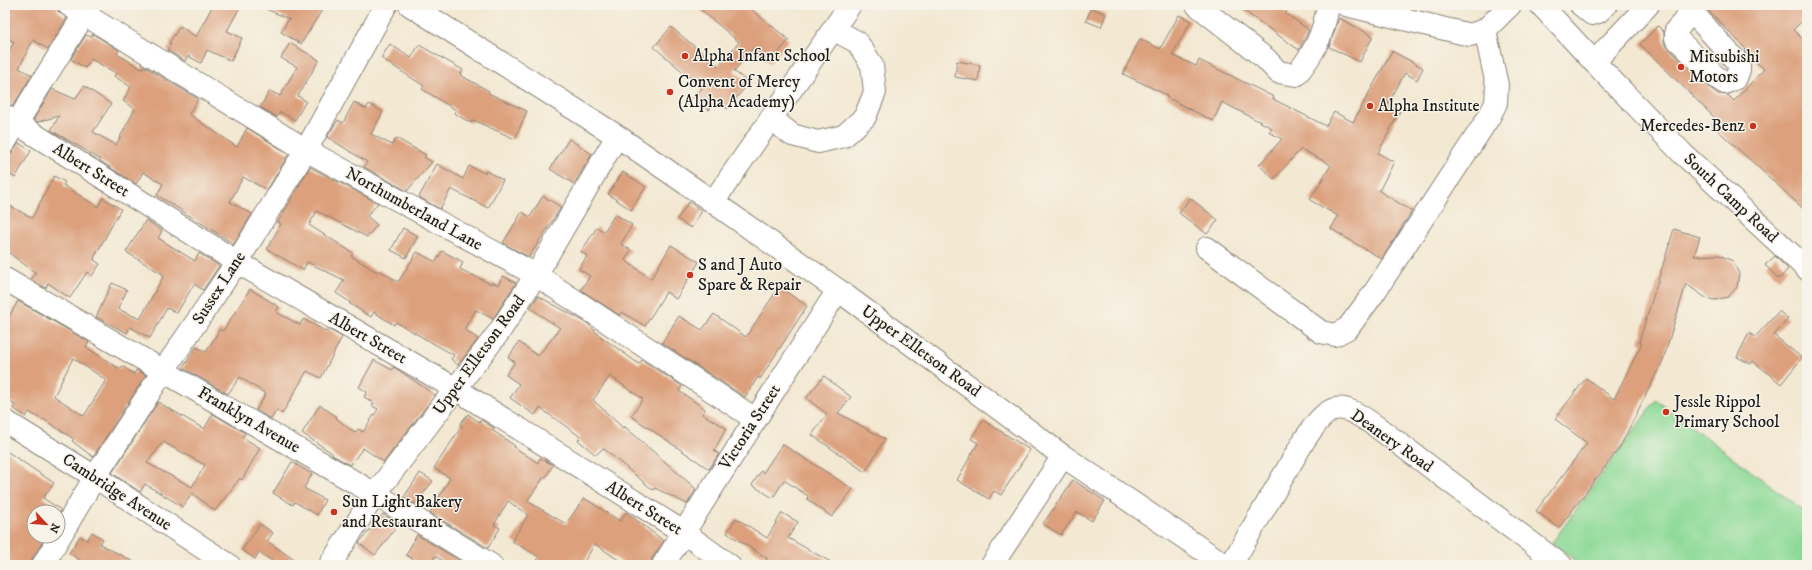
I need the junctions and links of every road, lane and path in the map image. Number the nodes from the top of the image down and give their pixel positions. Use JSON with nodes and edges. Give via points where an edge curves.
{"nodes":[{"id":1,"x":386,"y":5,"type":"edge"},
{"id":2,"x":410,"y":5,"type":"edge"},
{"id":3,"x":850,"y":5,"type":"edge"},
{"id":4,"x":1197,"y":5,"type":"edge"},
{"id":5,"x":1331,"y":5,"type":"edge"},
{"id":6,"x":1346,"y":5,"type":"edge"},
{"id":7,"x":1510,"y":5,"type":"edge"},
{"id":8,"x":1541,"y":5,"type":"edge"},
{"id":9,"x":1581,"y":5,"type":"edge"},
{"id":10,"x":1606,"y":5,"type":"edge"},
{"id":11,"x":1648,"y":5,"type":"edge"},
{"id":12,"x":81,"y":8,"type":"edge"},
{"id":13,"x":833,"y":29,"type":"junction"},
{"id":14,"x":1485,"y":30,"type":"junction"},
{"id":15,"x":1594,"y":62,"type":"junction"},
{"id":16,"x":771,"y":118,"type":"junction"},
{"id":17,"x":11,"y":119,"type":"edge"},
{"id":18,"x":617,"y":136,"type":"junction"},
{"id":19,"x":5,"y":142,"type":"edge"},
{"id":20,"x":306,"y":150,"type":"junction"},
{"id":21,"x":713,"y":202,"type":"junction"},
{"id":22,"x":1207,"y":248,"type":"dead end"},
{"id":23,"x":237,"y":262,"type":"junction"},
{"id":24,"x":1807,"y":269,"type":"edge"},
{"id":25,"x":536,"y":275,"type":"junction"},
{"id":26,"x":5,"y":278,"type":"edge"},
{"id":27,"x":838,"y":290,"type":"junction"},
{"id":28,"x":164,"y":370,"type":"junction"},
{"id":29,"x":456,"y":390,"type":"junction"},
{"id":30,"x":755,"y":419,"type":"junction"},
{"id":31,"x":5,"y":421,"type":"edge"},
{"id":32,"x":1062,"y":456,"type":"junction"},
{"id":33,"x":95,"y":478,"type":"junction"},
{"id":34,"x":375,"y":494,"type":"junction"},
{"id":35,"x":683,"y":532,"type":"junction"},
{"id":36,"x":43,"y":565,"type":"edge"},
{"id":37,"x":229,"y":565,"type":"edge"},
{"id":38,"x":330,"y":565,"type":"edge"},
{"id":39,"x":491,"y":565,"type":"edge"},
{"id":40,"x":663,"y":565,"type":"edge"},
{"id":41,"x":729,"y":565,"type":"edge"},
{"id":42,"x":992,"y":565,"type":"edge"},
{"id":43,"x":1225,"y":565,"type":"edge"},
{"id":44,"x":1231,"y":565,"type":"edge"},
{"id":45,"x":1561,"y":565,"type":"edge"}],
"edges":[{"from":1,"to":20,"type":"street","name":"Sussex Lane"},
{"from":2,"to":18,"type":"street","name":"Upper Elletson Road"},
{"from":3,"to":13,"type":"street"},
{"from":4,"to":5,"type":"street","via":[[1266,59],[1278,72],[1296,75],[1311,56],[1325,27],[1328,6]]},
{"from":6,"to":14,"type":"street","via":[[1470,35]]},
{"from":7,"to":14,"type":"street"},
{"from":8,"to":15,"type":"street","name":"South Camp Road"},
{"from":9,"to":10,"type":"street","via":[[1592,14]]},
{"from":11,"to":15,"type":"street"},
{"from":12,"to":17,"type":"street"},
{"from":12,"to":20,"type":"street","name":"Northumberland Lane"},
{"from":13,"to":16,"type":"street"},
{"from":13,"to":16,"type":"street","via":[[857,42],[872,65],[875,92],[865,117],[844,136],[818,142],[792,136]]},
{"from":14,"to":22,"type":"street","via":[[1497,85],[1496,103],[1490,117],[1374,293],[1348,328],[1335,335],[1320,332]]},
{"from":15,"to":24,"type":"street","name":"South Camp Road","via":[[1683,154]]},
{"from":16,"to":21,"type":"street"},
{"from":17,"to":19,"type":"street"},
{"from":17,"to":23,"type":"street","name":"Albert Street"},
{"from":18,"to":21,"type":"street","name":"Upper Elletson Road"},
{"from":18,"to":25,"type":"street","name":"Upper Elletson Road"},
{"from":20,"to":23,"type":"street","name":"Sussex Lane"},
{"from":20,"to":25,"type":"street","name":"Northumberland Lane"},
{"from":21,"to":27,"type":"street","name":"Upper Elletson Road"},
{"from":23,"to":28,"type":"street","name":"Sussex Lane"},
{"from":23,"to":29,"type":"street","name":"Albert Street"},
{"from":25,"to":29,"type":"street","name":"Upper Elletson Road"},
{"from":25,"to":30,"type":"street","name":"Northumberland Lane"},
{"from":26,"to":28,"type":"street","name":"Franklyn Avenue"},
{"from":27,"to":30,"type":"street","name":"Victoria Street"},
{"from":27,"to":32,"type":"street","name":"Upper Elletson Road"},
{"from":28,"to":33,"type":"street","name":"Sussex Lane"},
{"from":28,"to":34,"type":"street","name":"Franklyn Avenue"},
{"from":29,"to":34,"type":"street","name":"Upper Elletson Road"},
{"from":29,"to":35,"type":"street","name":"Albert Street"},
{"from":30,"to":35,"type":"street","name":"Victoria Street"},
{"from":31,"to":33,"type":"street","name":"Cambridge Avenue"},
{"from":32,"to":42,"type":"street"},
{"from":32,"to":43,"type":"street","name":"Upper Elletson Road"},
{"from":33,"to":36,"type":"street","name":"Sussex Lane"},
{"from":33,"to":37,"type":"street","name":"Cambridge Avenue"},
{"from":34,"to":38,"type":"street","name":"Upper Elletson Road"},
{"from":34,"to":39,"type":"street","name":"Franklyn Avenue"},
{"from":35,"to":40,"type":"street","name":"Victoria Street"},
{"from":35,"to":41,"type":"street","name":"Albert Street"},
{"from":44,"to":45,"type":"street","name":"Deanery Road","via":[[1318,419],[1336,408],[1358,414],[1377,427]]}]}
